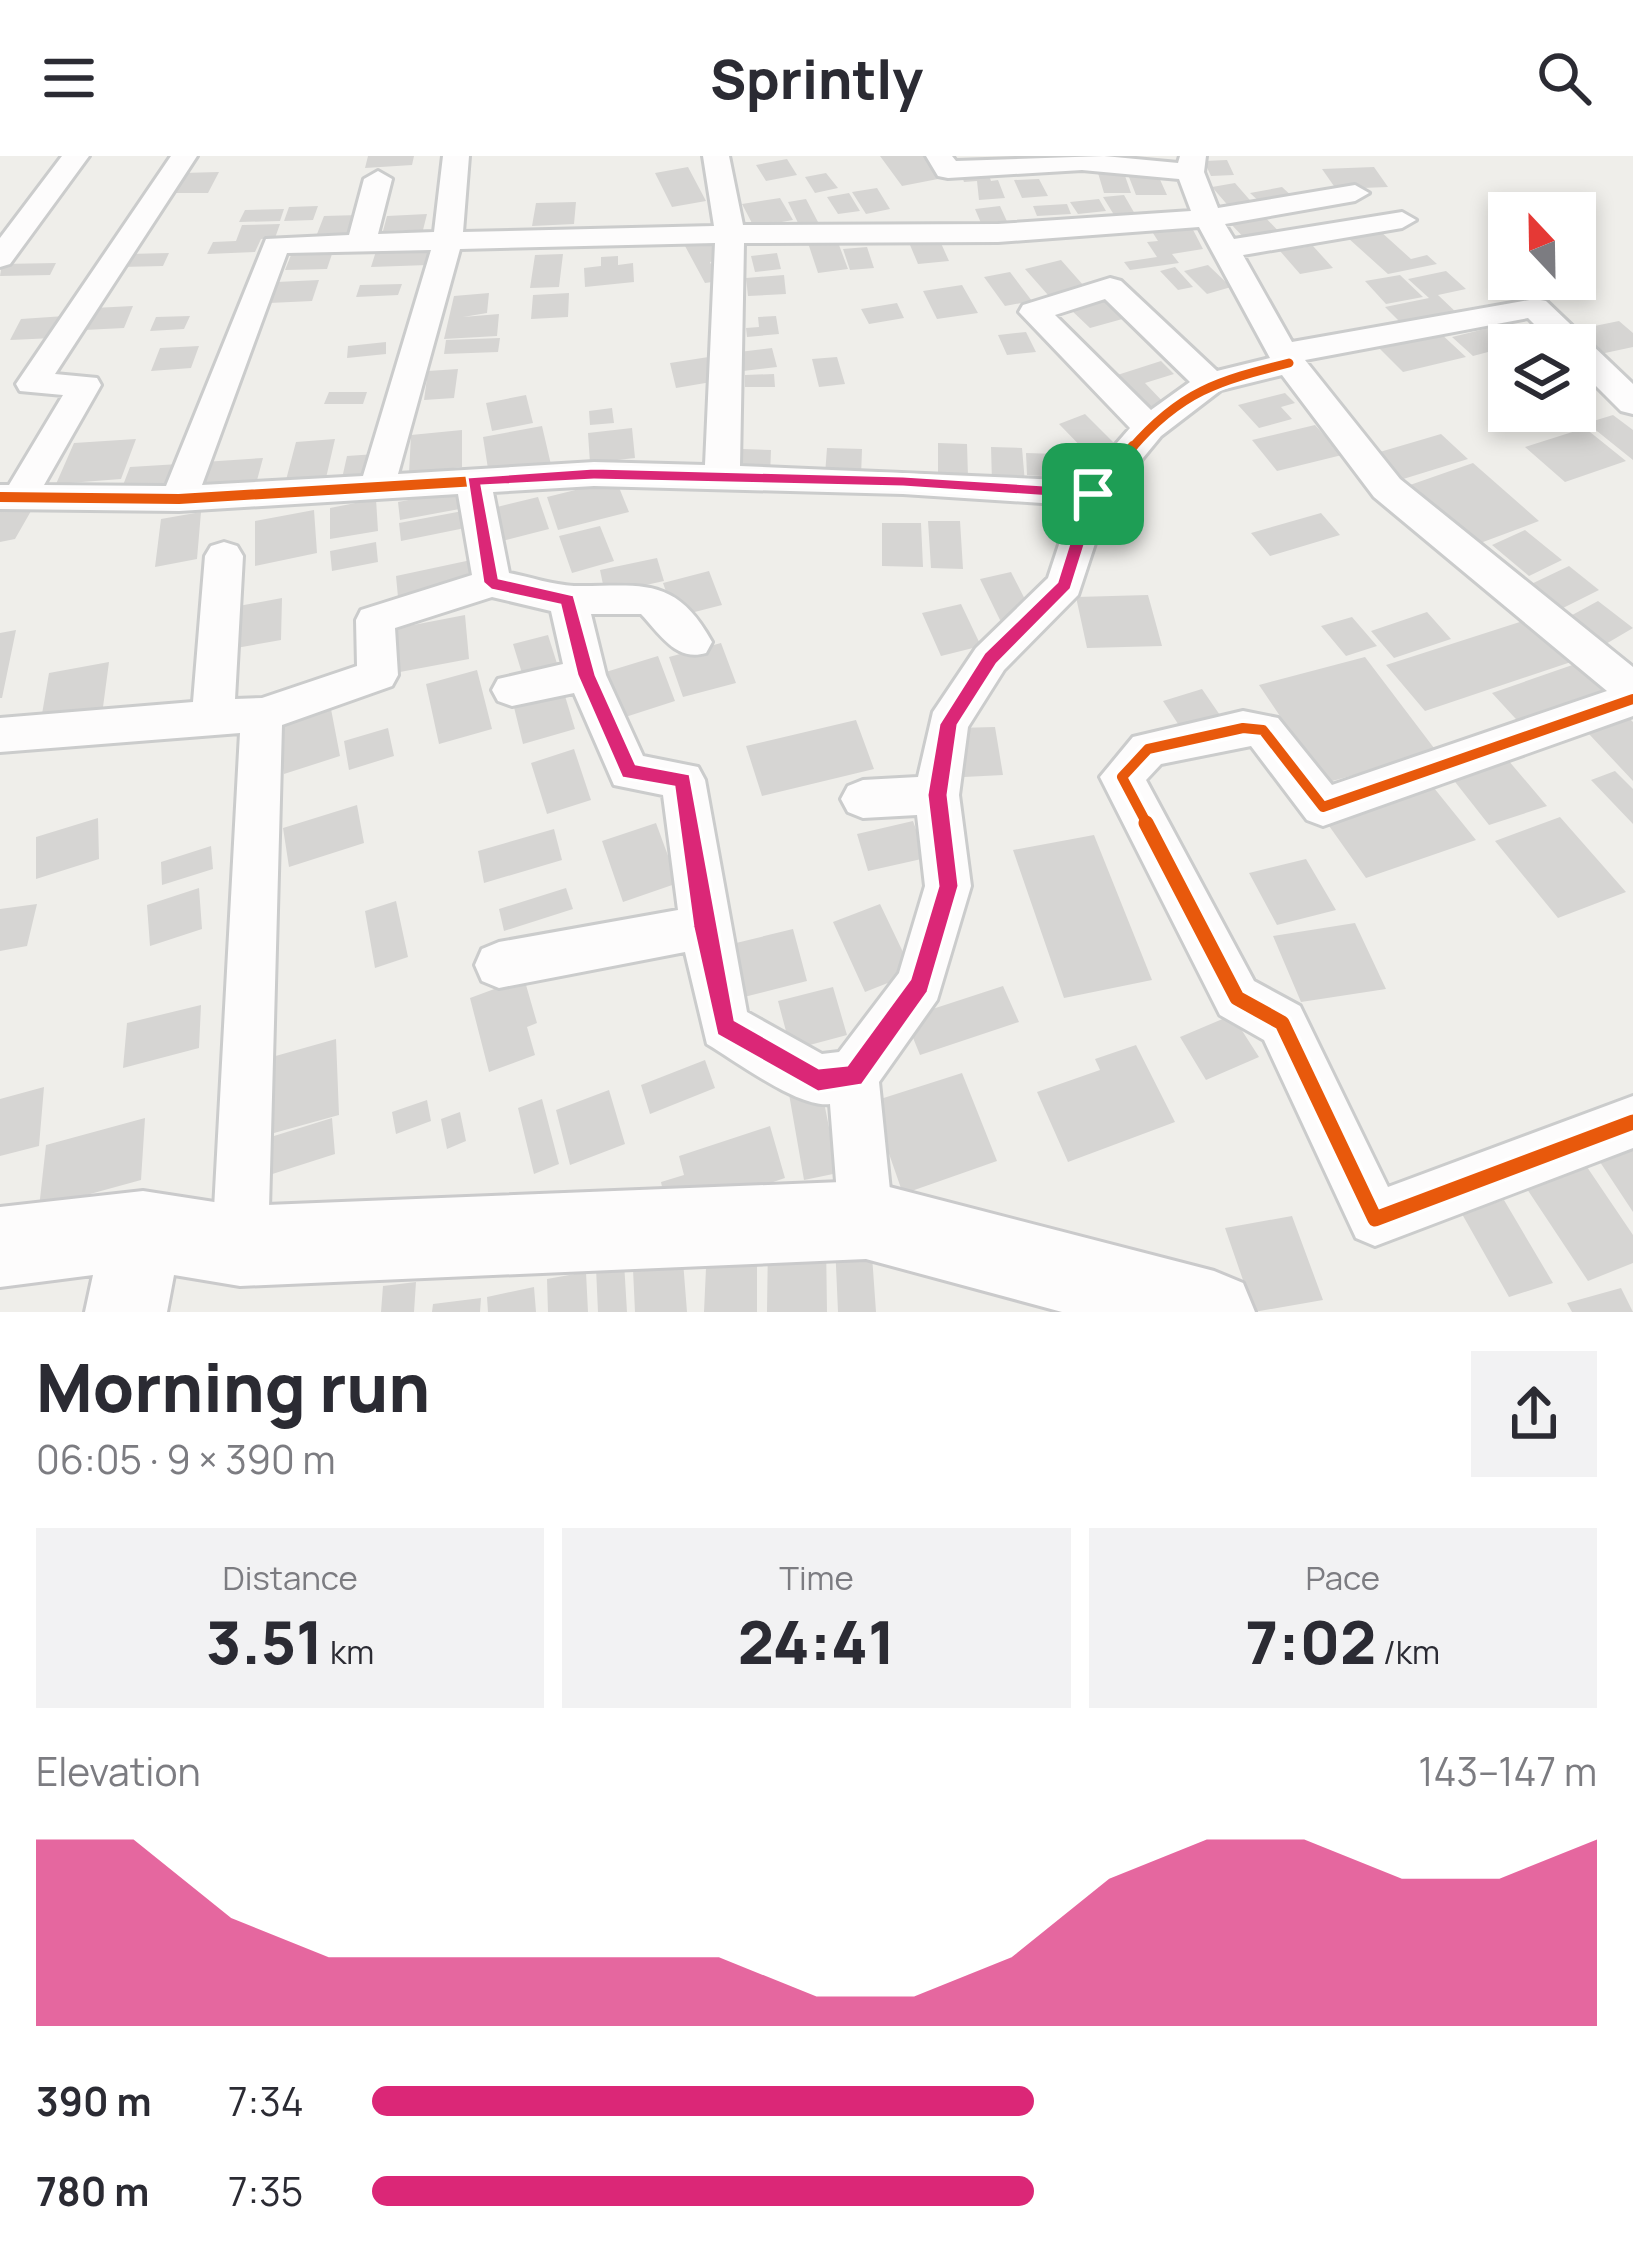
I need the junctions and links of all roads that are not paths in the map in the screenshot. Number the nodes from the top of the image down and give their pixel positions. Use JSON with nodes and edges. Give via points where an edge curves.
{"nodes":[{"id":1,"x":76,"y":156,"type":"edge"},
{"id":2,"x":184,"y":156,"type":"edge"},
{"id":3,"x":456,"y":156,"type":"edge"},
{"id":4,"x":716,"y":156,"type":"edge"},
{"id":5,"x":938,"y":156,"type":"edge"},
{"id":6,"x":1080,"y":159,"type":"edge"},
{"id":7,"x":1192,"y":164,"type":"edge"},
{"id":8,"x":378,"y":179,"type":"dead end"},
{"id":9,"x":1355,"y":193,"type":"dead end"},
{"id":10,"x":1402,"y":220,"type":"dead end"},
{"id":11,"x":730,"y":234,"type":"junction"},
{"id":12,"x":1216,"y":234,"type":"junction"},
{"id":13,"x":448,"y":241,"type":"junction"},
{"id":14,"x":361,"y":242,"type":"junction"},
{"id":15,"x":0,"y":258,"type":"edge"},
{"id":16,"x":1551,"y":324,"type":"edge"},
{"id":17,"x":1286,"y":359,"type":"junction"},
{"id":18,"x":1596,"y":368,"type":"edge"},
{"id":19,"x":1210,"y":383,"type":"junction"},
{"id":20,"x":16,"y":384,"type":"edge"},
{"id":21,"x":1633,"y":404,"type":"edge"},
{"id":22,"x":1149,"y":428,"type":"junction"},
{"id":23,"x":722,"y":478,"type":"junction"},
{"id":24,"x":473,"y":481,"type":"junction"},
{"id":25,"x":377,"y":488,"type":"junction"},
{"id":26,"x":1093,"y":494,"type":"junction"},
{"id":27,"x":10,"y":497,"type":"edge"},
{"id":28,"x":179,"y":499,"type":"junction"},
{"id":29,"x":224,"y":556,"type":"dead end"},
{"id":30,"x":491,"y":583,"type":"junction"},
{"id":31,"x":568,"y":600,"type":"junction"},
{"id":32,"x":692,"y":642,"type":"dead end"},
{"id":33,"x":586,"y":675,"type":"junction"},
{"id":34,"x":512,"y":691,"type":"dead end"},
{"id":35,"x":1633,"y":694,"type":"edge"},
{"id":36,"x":262,"y":715,"type":"junction"},
{"id":37,"x":213,"y":716,"type":"junction"},
{"id":38,"x":0,"y":735,"type":"edge"},
{"id":39,"x":938,"y":795,"type":"junction"},
{"id":40,"x":863,"y":799,"type":"dead end"},
{"id":41,"x":704,"y":927,"type":"junction"},
{"id":42,"x":499,"y":965,"type":"dead end"},
{"id":43,"x":853,"y":1076,"type":"junction"},
{"id":44,"x":1633,"y":1122,"type":"edge"},
{"id":45,"x":866,"y":1220,"type":"junction"},
{"id":46,"x":143,"y":1230,"type":"junction"},
{"id":47,"x":240,"y":1246,"type":"junction"},
{"id":48,"x":0,"y":1247,"type":"edge"},
{"id":49,"x":126,"y":1312,"type":"edge"},
{"id":50,"x":1214,"y":1312,"type":"edge"}],
"edges":[{"from":1,"to":15,"type":"street"},
{"from":2,"to":20,"type":"street"},
{"from":3,"to":13,"type":"street"},
{"from":4,"to":11,"type":"street"},
{"from":5,"to":6,"type":"street","via":[[948,170]]},
{"from":6,"to":7,"type":"street"},
{"from":7,"to":12,"type":"street"},
{"from":8,"to":14,"type":"street"},
{"from":9,"to":12,"type":"street"},
{"from":10,"to":12,"type":"street"},
{"from":11,"to":12,"type":"street"},
{"from":11,"to":13,"type":"street"},
{"from":11,"to":23,"type":"street"},
{"from":12,"to":17,"type":"street"},
{"from":13,"to":14,"type":"street"},
{"from":13,"to":25,"type":"street"},
{"from":14,"to":28,"type":"street","via":[[276,244]]},
{"from":16,"to":17,"type":"street","via":[[1535,308]]},
{"from":17,"to":19,"type":"street"},
{"from":17,"to":35,"type":"street","via":[[1387,488]]},
{"from":18,"to":21,"type":"street"},
{"from":19,"to":22,"type":"street"},
{"from":19,"to":22,"type":"street","via":[[1110,287],[1034,312]]},
{"from":20,"to":27,"type":"street","via":[[85,385]]},
{"from":22,"to":26,"type":"street"},
{"from":23,"to":24,"type":"street"},
{"from":23,"to":26,"type":"street"},
{"from":24,"to":25,"type":"street"},
{"from":24,"to":30,"type":"street"},
{"from":25,"to":28,"type":"street"},
{"from":26,"to":39,"type":"street","via":[[1065,585],[990,658],[948,724]]},
{"from":27,"to":28,"type":"street"},
{"from":29,"to":37,"type":"street"},
{"from":30,"to":31,"type":"street"},
{"from":30,"to":36,"type":"street","via":[[375,620],[378,675]]},
{"from":31,"to":32,"type":"street","via":[[651,598]]},
{"from":31,"to":33,"type":"street"},
{"from":33,"to":34,"type":"street"},
{"from":33,"to":41,"type":"street","via":[[629,772],[683,780]]},
{"from":35,"to":44,"type":"street","via":[[1323,807],[1263,730],[1148,749],[1122,777],[1237,998],[1282,1023],[1375,1219]]},
{"from":36,"to":37,"type":"street"},
{"from":36,"to":47,"type":"street"},
{"from":37,"to":38,"type":"street"},
{"from":39,"to":40,"type":"street"},
{"from":39,"to":43,"type":"street","via":[[948,886],[920,984]]},
{"from":41,"to":42,"type":"street"},
{"from":41,"to":43,"type":"street","via":[[725,1027],[818,1080]]},
{"from":43,"to":45,"type":"street"},
{"from":45,"to":47,"type":"street"},
{"from":45,"to":50,"type":"street"},
{"from":46,"to":47,"type":"street"},
{"from":46,"to":48,"type":"street"},
{"from":46,"to":49,"type":"street"}]}
